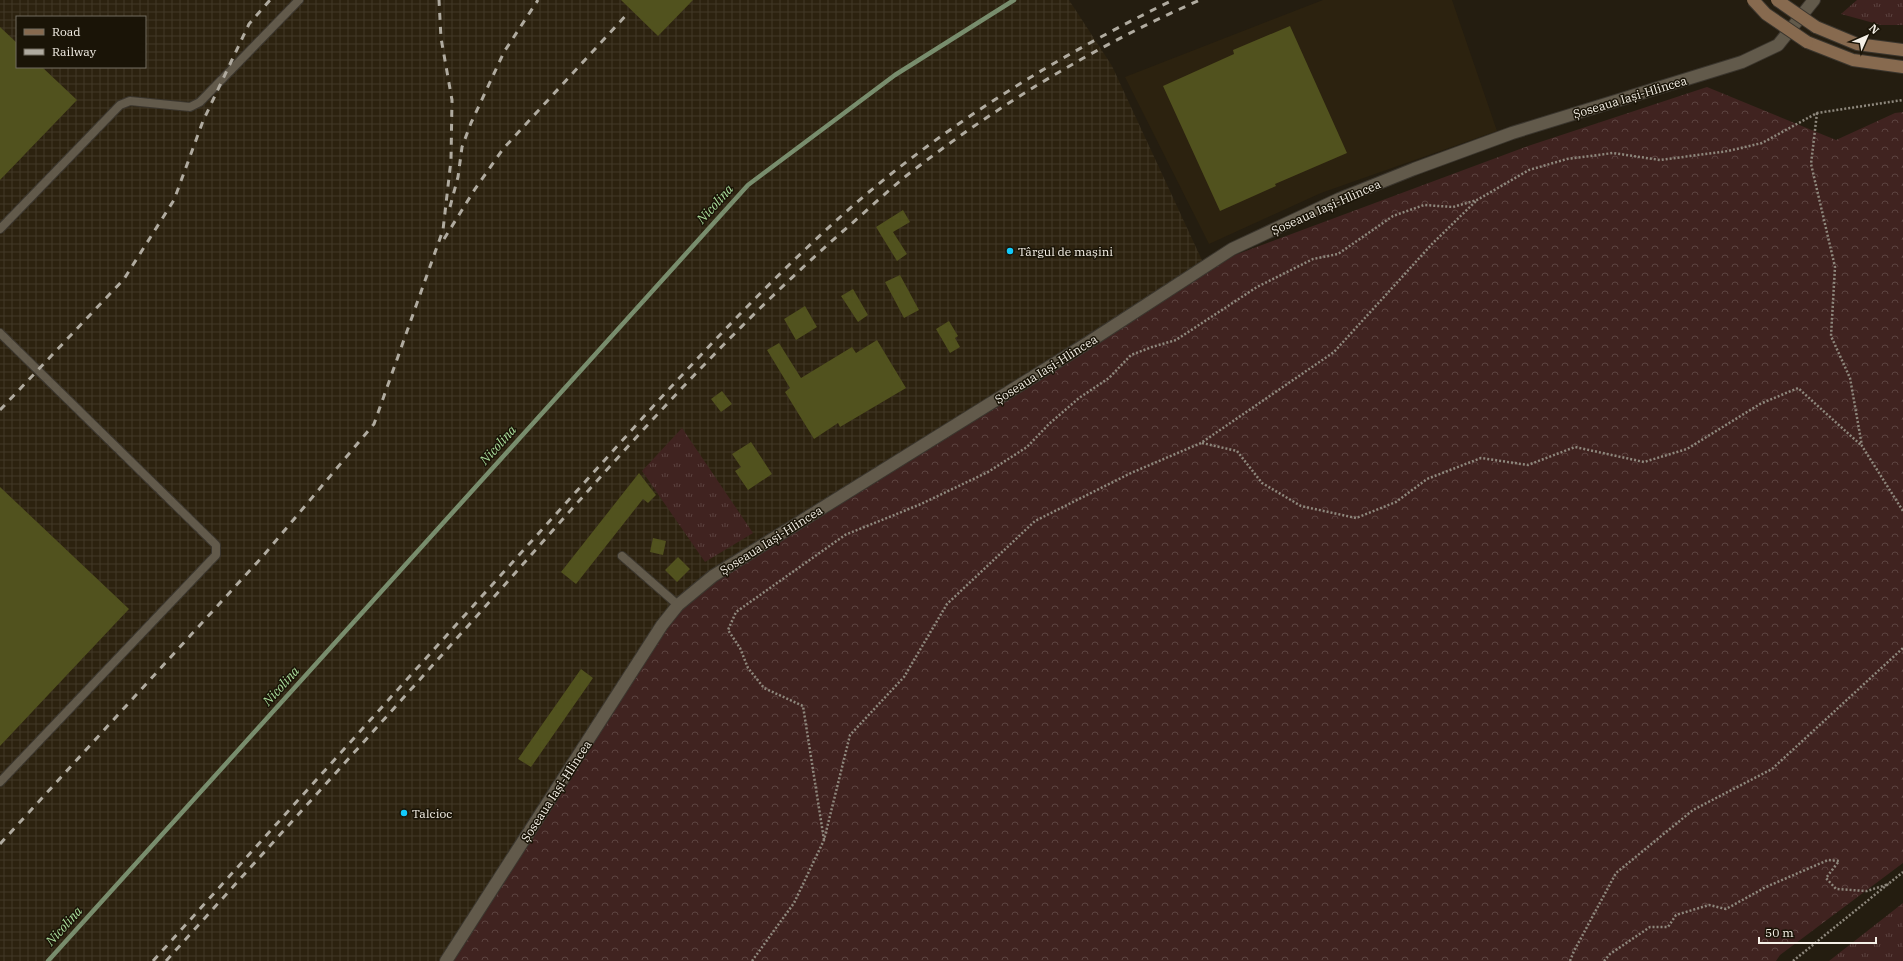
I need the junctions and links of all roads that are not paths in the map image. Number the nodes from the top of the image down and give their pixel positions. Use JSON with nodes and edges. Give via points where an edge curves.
{"nodes":[{"id":1,"x":299,"y":0,"type":"edge"},
{"id":2,"x":1753,"y":0,"type":"edge"},
{"id":3,"x":1777,"y":0,"type":"edge"},
{"id":4,"x":1814,"y":0,"type":"edge"},
{"id":5,"x":1903,"y":50,"type":"edge"},
{"id":6,"x":1903,"y":67,"type":"edge"},
{"id":7,"x":0,"y":228,"type":"edge"},
{"id":8,"x":0,"y":333,"type":"edge"},
{"id":9,"x":622,"y":556,"type":"dead end"},
{"id":10,"x":678,"y":605,"type":"junction"},
{"id":11,"x":0,"y":782,"type":"edge"},
{"id":12,"x":446,"y":961,"type":"edge"}],
"edges":[{"from":1,"to":7,"type":"lane","via":[[200,102],[190,107],[130,101],[120,104]]},
{"from":2,"to":6,"type":"main road","bridge":true,"via":[[1766,14],[1807,42],[1853,60]]},
{"from":3,"to":5,"type":"main road","bridge":true,"via":[[1816,27],[1857,44]]},
{"from":4,"to":10,"type":"street","name":"Șoseaua Iași-Hlincea","via":[[1778,45],[1742,62],[1512,133],[1422,166],[1339,199],[1232,249],[1090,342],[713,576]]},
{"from":8,"to":11,"type":"lane","via":[[216,545],[216,555]]},
{"from":9,"to":10,"type":"lane"},
{"from":10,"to":12,"type":"street","name":"Șoseaua Iași-Hlincea"}]}
